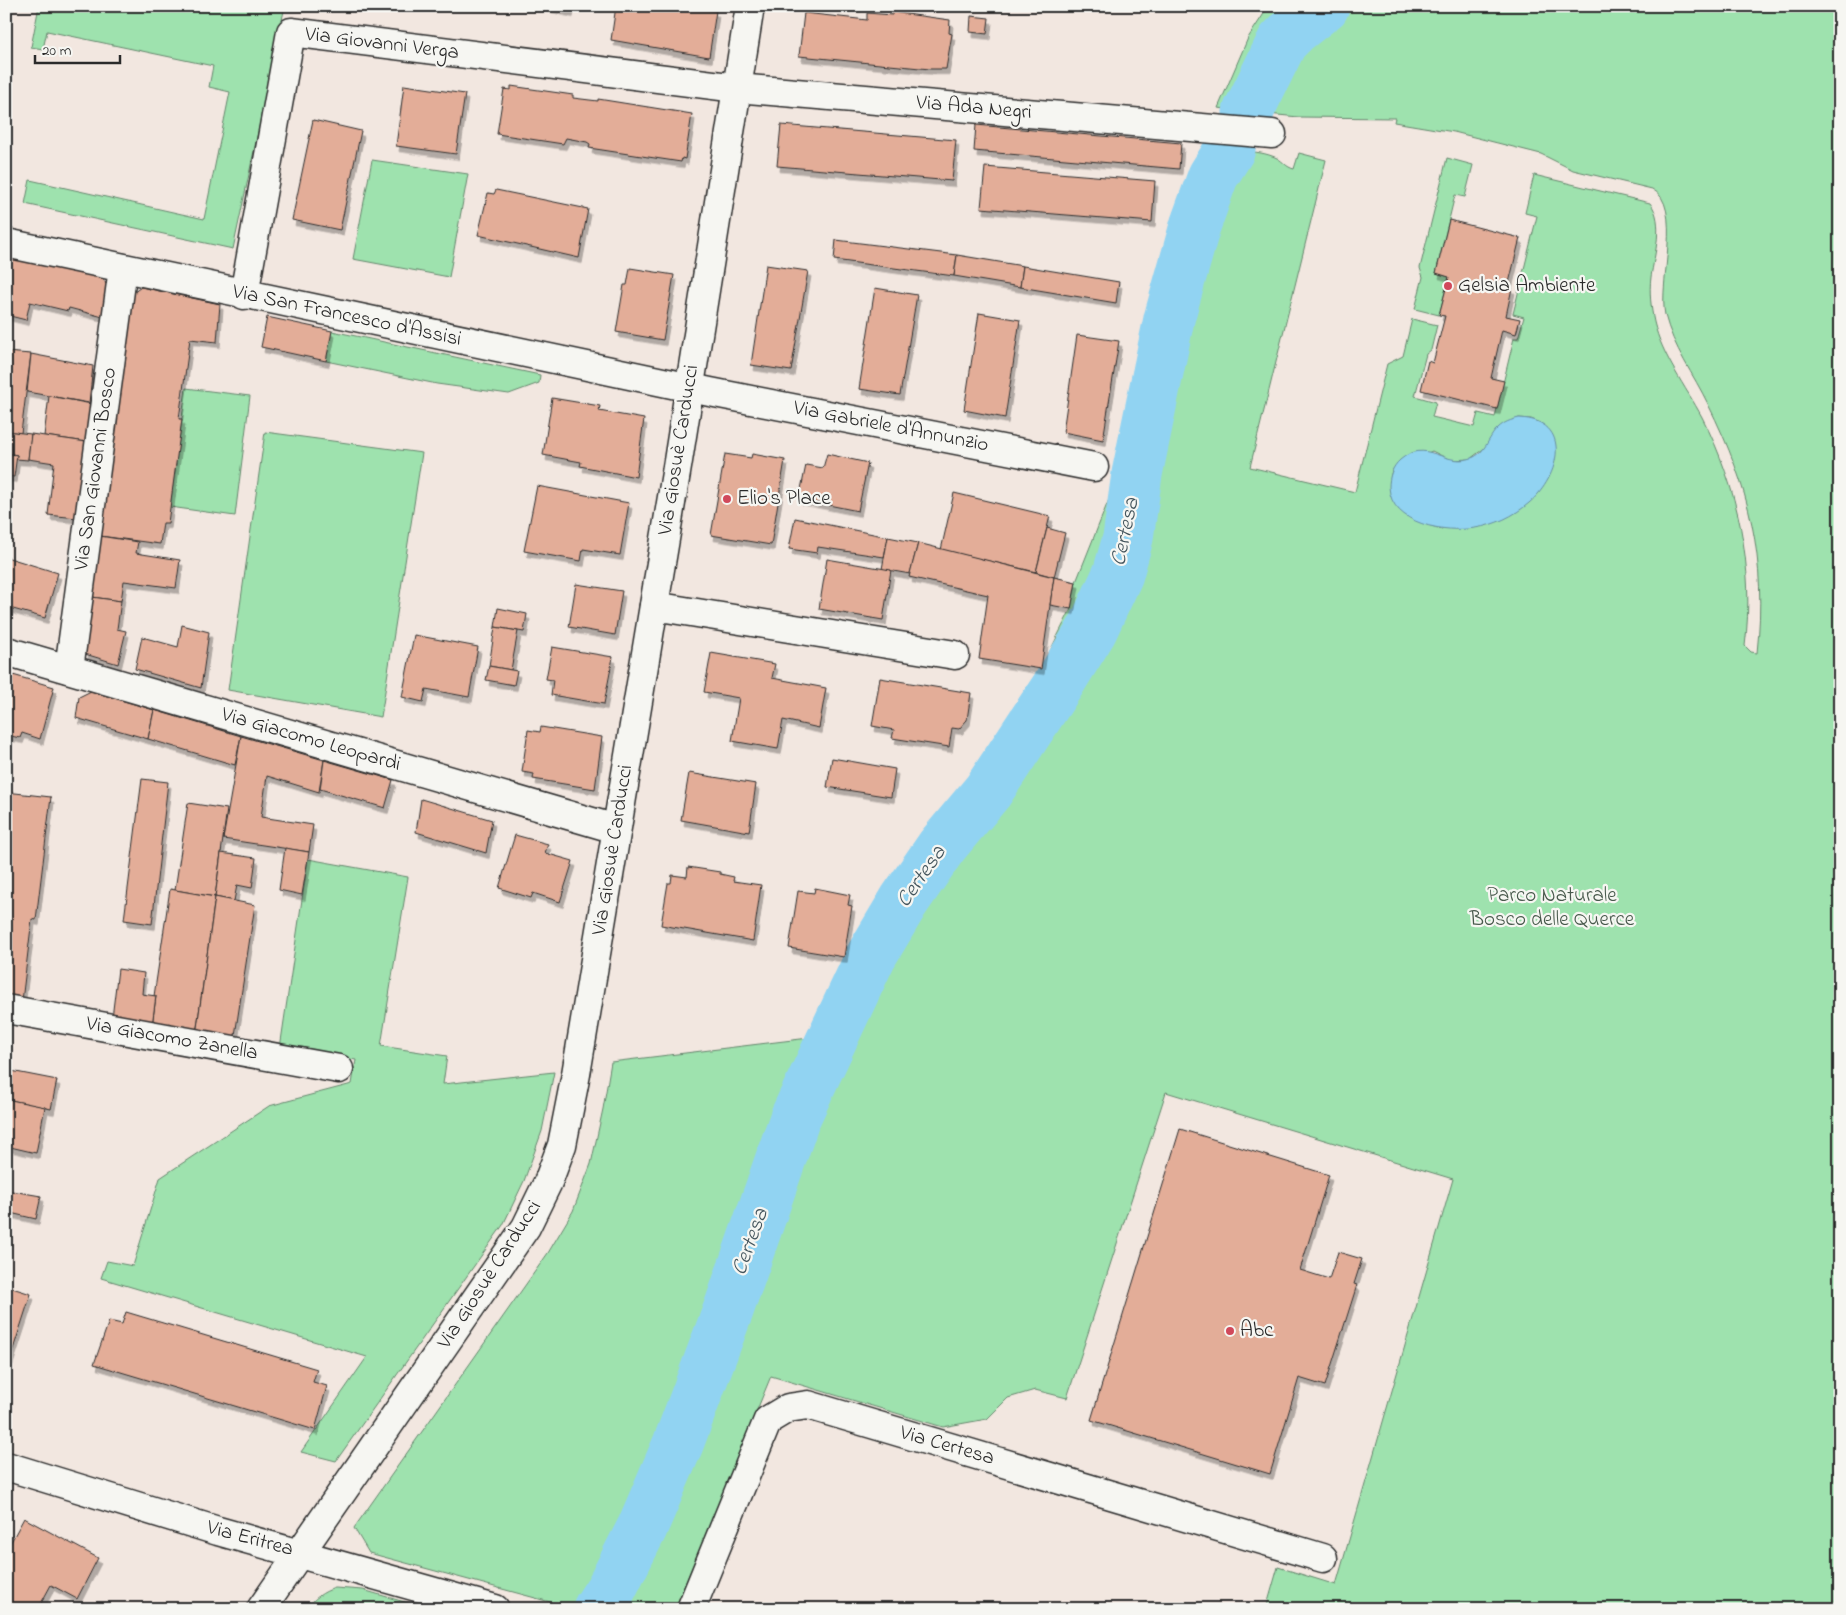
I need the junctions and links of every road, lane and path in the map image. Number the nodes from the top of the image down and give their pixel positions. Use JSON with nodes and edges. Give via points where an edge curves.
{"nodes":[{"id":1,"x":750,"y":6,"type":"edge"},
{"id":2,"x":737,"y":88,"type":"junction"},
{"id":3,"x":1272,"y":134,"type":"dead end"},
{"id":4,"x":6,"y":243,"type":"edge"},
{"id":5,"x":123,"y":268,"type":"junction"},
{"id":6,"x":244,"y":294,"type":"junction"},
{"id":7,"x":688,"y":386,"type":"junction"},
{"id":8,"x":1094,"y":467,"type":"dead end"},
{"id":9,"x":654,"y":606,"type":"junction"},
{"id":10,"x":6,"y":650,"type":"edge"},
{"id":11,"x":955,"y":655,"type":"dead end"},
{"id":12,"x":69,"y":669,"type":"junction"},
{"id":13,"x":616,"y":829,"type":"junction"},
{"id":14,"x":6,"y":1009,"type":"edge"},
{"id":15,"x":339,"y":1069,"type":"dead end"},
{"id":16,"x":6,"y":1466,"type":"edge"},
{"id":17,"x":300,"y":1553,"type":"junction"},
{"id":18,"x":1324,"y":1558,"type":"dead end"},
{"id":19,"x":261,"y":1609,"type":"edge"},
{"id":20,"x":494,"y":1609,"type":"edge"},
{"id":21,"x":691,"y":1609,"type":"edge"}],
"edges":[{"from":1,"to":2,"type":"street","name":"Via Giosuè Carducci"},
{"from":2,"to":3,"type":"street","name":"Via Ada Negri"},
{"from":2,"to":6,"type":"street","name":"Via Giovanni Verga","via":[[292,32]]},
{"from":2,"to":7,"type":"street","name":"Via Giosuè Carducci"},
{"from":4,"to":5,"type":"street","name":"Via San Francesco d'Assisi"},
{"from":5,"to":6,"type":"street","name":"Via San Francesco d'Assisi"},
{"from":5,"to":12,"type":"street","name":"Via San Giovanni Bosco"},
{"from":6,"to":7,"type":"street","name":"Via San Francesco d'Assisi"},
{"from":7,"to":8,"type":"street","name":"Via Gabriele d'Annunzio"},
{"from":7,"to":9,"type":"street","name":"Via Giosuè Carducci"},
{"from":9,"to":11,"type":"street"},
{"from":9,"to":13,"type":"street","name":"Via Giosuè Carducci"},
{"from":10,"to":12,"type":"street","name":"Via Giacomo Leopardi"},
{"from":12,"to":13,"type":"street","name":"Via Giacomo Leopardi"},
{"from":13,"to":17,"type":"street","name":"Via Giosuè Carducci","via":[[576,1074],[562,1145],[548,1182],[515,1244]]},
{"from":14,"to":15,"type":"street","name":"Via Giacomo Zanella"},
{"from":16,"to":17,"type":"street","name":"Via Eritrea"},
{"from":17,"to":19,"type":"street","name":"Via Giosuè Carducci"},
{"from":17,"to":20,"type":"street","name":"Via Eritrea"},
{"from":18,"to":21,"type":"street","name":"Via Certesa","via":[[808,1405],[788,1408],[768,1420]]}]}
